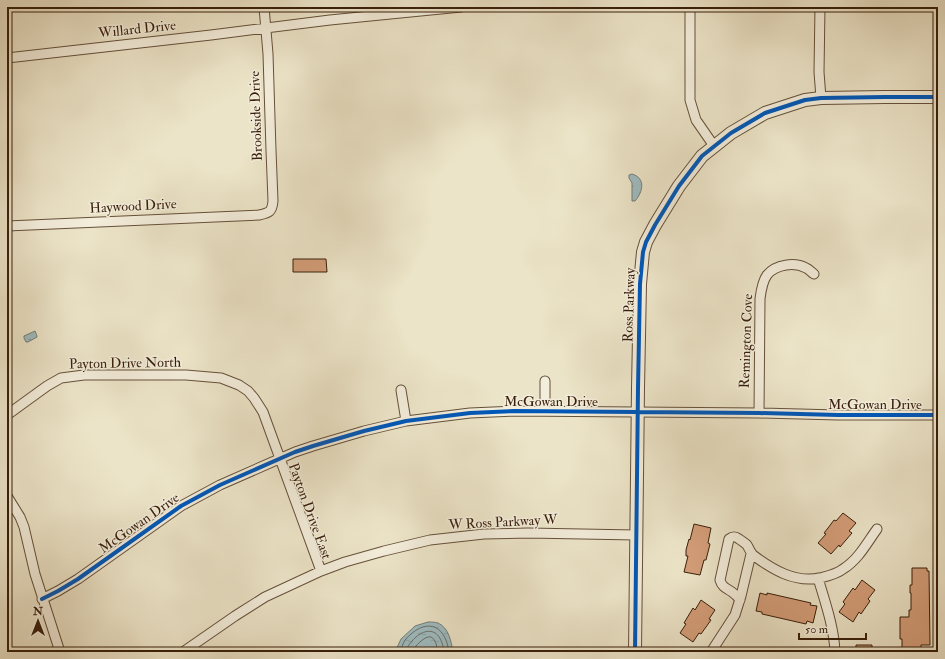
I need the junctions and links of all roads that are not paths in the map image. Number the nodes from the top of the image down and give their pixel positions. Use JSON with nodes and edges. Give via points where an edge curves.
{"nodes":[{"id":1,"x":264,"y":7,"type":"edge"},
{"id":2,"x":461,"y":7,"type":"edge"},
{"id":3,"x":690,"y":7,"type":"edge"},
{"id":4,"x":820,"y":7,"type":"edge"},
{"id":5,"x":266,"y":28,"type":"junction"},
{"id":6,"x":7,"y":58,"type":"edge"},
{"id":7,"x":821,"y":98,"type":"junction"},
{"id":8,"x":938,"y":98,"type":"edge"},
{"id":9,"x":714,"y":146,"type":"junction"},
{"id":10,"x":259,"y":215,"type":"joint"},
{"id":11,"x":7,"y":226,"type":"edge"},
{"id":12,"x":814,"y":274,"type":"dead end"},
{"id":13,"x":207,"y":377,"type":"joint"},
{"id":14,"x":545,"y":381,"type":"dead end"},
{"id":15,"x":401,"y":390,"type":"dead end"},
{"id":16,"x":545,"y":411,"type":"junction"},
{"id":17,"x":638,"y":412,"type":"junction"},
{"id":18,"x":759,"y":413,"type":"junction"},
{"id":19,"x":7,"y":415,"type":"edge"},
{"id":20,"x":938,"y":415,"type":"edge"},
{"id":21,"x":406,"y":421,"type":"junction"},
{"id":22,"x":280,"y":459,"type":"junction"},
{"id":23,"x":7,"y":496,"type":"edge"},
{"id":24,"x":877,"y":529,"type":"dead end"},
{"id":25,"x":636,"y":534,"type":"junction"},
{"id":26,"x":751,"y":554,"type":"junction"},
{"id":27,"x":321,"y":571,"type":"junction"},
{"id":28,"x":818,"y":578,"type":"junction"},
{"id":29,"x":42,"y":599,"type":"junction"},
{"id":30,"x":740,"y":600,"type":"junction"},
{"id":31,"x":60,"y":652,"type":"edge"},
{"id":32,"x":183,"y":652,"type":"edge"},
{"id":33,"x":635,"y":652,"type":"edge"},
{"id":34,"x":712,"y":652,"type":"edge"},
{"id":35,"x":835,"y":652,"type":"edge"}],
"edges":[{"from":1,"to":5,"type":"street","name":"Brookside Drive"},
{"from":2,"to":5,"type":"street","name":"Willard Drive"},
{"from":3,"to":9,"type":"street","via":[[690,100],[696,120]]},
{"from":4,"to":7,"type":"street"},
{"from":5,"to":6,"type":"street","name":"Willard Drive"},
{"from":5,"to":10,"type":"street","name":"Brookside Drive","via":[[274,201],[271,210]]},
{"from":7,"to":8,"type":"street","name":"Ross Parkway"},
{"from":7,"to":9,"type":"street","name":"Ross Parkway","via":[[805,100],[765,113]]},
{"from":9,"to":17,"type":"street","name":"Ross Parkway","via":[[702,156],[673,195],[646,242],[643,252]]},
{"from":10,"to":11,"type":"street","name":"Haywood Drive"},
{"from":12,"to":18,"type":"street","name":"Remington Cove","via":[[806,268],[786,265],[770,272],[764,281],[760,299]]},
{"from":13,"to":19,"type":"street","name":"Payton Drive North","via":[[66,376],[47,386]]},
{"from":13,"to":22,"type":"street","name":"Payton Drive East","via":[[221,378],[248,391],[263,412]]},
{"from":14,"to":16,"type":"street"},
{"from":15,"to":21,"type":"street"},
{"from":16,"to":17,"type":"street","name":"McGowan Drive"},
{"from":16,"to":21,"type":"street","name":"McGowan Drive","via":[[470,413]]},
{"from":17,"to":18,"type":"street","name":"McGowan Drive"},
{"from":17,"to":25,"type":"street","name":"Ross Parkway"},
{"from":18,"to":20,"type":"street","name":"McGowan Drive"},
{"from":21,"to":22,"type":"street","name":"McGowan Drive","via":[[336,438]]},
{"from":22,"to":27,"type":"street","name":"Payton Drive East"},
{"from":22,"to":29,"type":"street","name":"McGowan Drive","via":[[220,485],[181,506],[78,579]]},
{"from":23,"to":29,"type":"street","via":[[24,527]]},
{"from":24,"to":28,"type":"street","via":[[861,552],[844,569],[833,575]]},
{"from":25,"to":27,"type":"street","name":"W Ross Parkway W","via":[[528,533],[457,536],[384,550]]},
{"from":25,"to":33,"type":"street","name":"Ross Parkway"},
{"from":26,"to":28,"type":"street","via":[[774,570],[790,576],[801,579]]},
{"from":26,"to":30,"type":"street"},
{"from":26,"to":30,"type":"street","via":[[738,538],[734,536],[728,539],[720,580],[721,585]]},
{"from":27,"to":32,"type":"street","name":"W Ross Parkway W","via":[[265,597]]},
{"from":28,"to":35,"type":"street","via":[[831,624]]},
{"from":29,"to":31,"type":"street"},
{"from":30,"to":34,"type":"street"}]}
